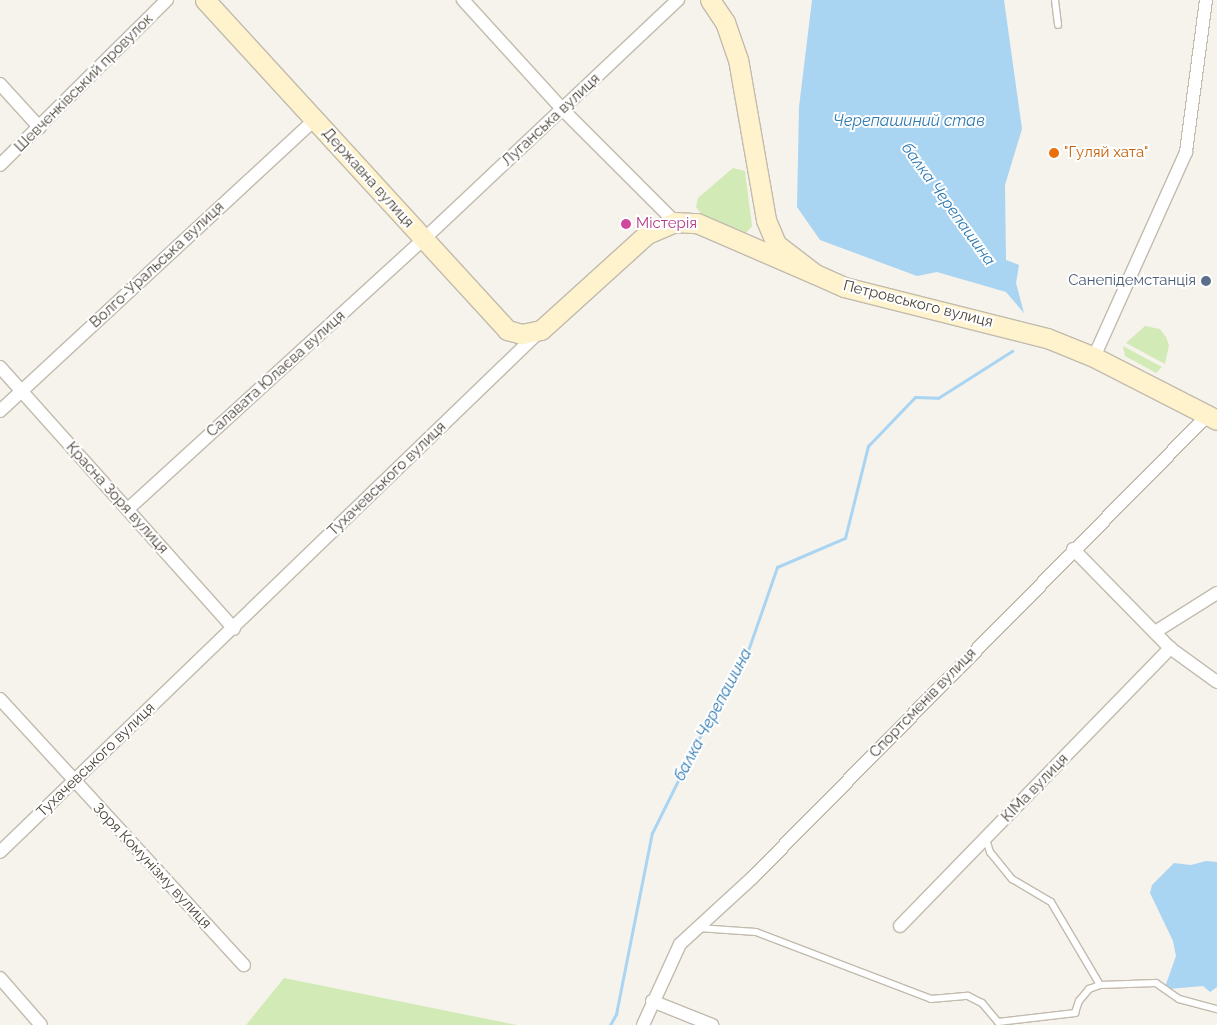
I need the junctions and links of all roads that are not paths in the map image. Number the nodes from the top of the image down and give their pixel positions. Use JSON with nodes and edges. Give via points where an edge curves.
{"nodes":[{"id":1,"x":167,"y":0,"type":"edge"},
{"id":2,"x":205,"y":0,"type":"edge"},
{"id":3,"x":463,"y":0,"type":"edge"},
{"id":4,"x":678,"y":0,"type":"edge"},
{"id":5,"x":710,"y":0,"type":"edge"},
{"id":6,"x":1055,"y":0,"type":"edge"},
{"id":7,"x":1206,"y":0,"type":"edge"},
{"id":8,"x":1058,"y":25,"type":"dead end"},
{"id":9,"x":0,"y":84,"type":"edge"},
{"id":10,"x":563,"y":110,"type":"junction"},
{"id":11,"x":315,"y":119,"type":"junction"},
{"id":12,"x":40,"y":128,"type":"junction"},
{"id":13,"x":0,"y":165,"type":"edge"},
{"id":14,"x":675,"y":222,"type":"junction"},
{"id":15,"x":424,"y":239,"type":"junction"},
{"id":16,"x":815,"y":274,"type":"junction"},
{"id":17,"x":541,"y":330,"type":"junction"},
{"id":18,"x":1094,"y":357,"type":"junction"},
{"id":19,"x":0,"y":368,"type":"edge"},
{"id":20,"x":21,"y":391,"type":"junction"},
{"id":21,"x":0,"y":411,"type":"edge"},
{"id":22,"x":1212,"y":418,"type":"edge"},
{"id":23,"x":128,"y":509,"type":"junction"},
{"id":24,"x":1073,"y":549,"type":"junction"},
{"id":25,"x":1217,"y":593,"type":"edge"},
{"id":26,"x":234,"y":629,"type":"junction"},
{"id":27,"x":1155,"y":632,"type":"junction"},
{"id":28,"x":1170,"y":648,"type":"junction"},
{"id":29,"x":1217,"y":682,"type":"edge"},
{"id":30,"x":0,"y":699,"type":"edge"},
{"id":31,"x":73,"y":782,"type":"junction"},
{"id":32,"x":986,"y":839,"type":"junction"},
{"id":33,"x":0,"y":852,"type":"edge"},
{"id":34,"x":900,"y":926,"type":"dead end"},
{"id":35,"x":697,"y":928,"type":"junction"},
{"id":36,"x":244,"y":965,"type":"dead end"},
{"id":37,"x":0,"y":978,"type":"edge"},
{"id":38,"x":1100,"y":985,"type":"junction"},
{"id":39,"x":652,"y":1001,"type":"junction"},
{"id":40,"x":1217,"y":1009,"type":"edge"},
{"id":41,"x":41,"y":1025,"type":"edge"},
{"id":42,"x":643,"y":1025,"type":"edge"},
{"id":43,"x":712,"y":1025,"type":"edge"}],
"edges":[{"from":1,"to":12,"type":"street","name":"Шевченківський провулок"},
{"from":2,"to":11,"type":"main road","name":"Державна вулиця"},
{"from":3,"to":10,"type":"street"},
{"from":4,"to":10,"type":"street","name":"Луганська вулиця"},
{"from":5,"to":16,"type":"main road","name":"Петровського вулиця","via":[[725,22],[738,59],[766,220],[776,244]]},
{"from":6,"to":8,"type":"lane"},
{"from":7,"to":18,"type":"street","via":[[1186,152]]},
{"from":9,"to":12,"type":"street"},
{"from":10,"to":14,"type":"street"},
{"from":10,"to":15,"type":"street","name":"Луганська вулиця"},
{"from":11,"to":15,"type":"main road","name":"Державна вулиця"},
{"from":11,"to":20,"type":"street","name":"Волго-Уральська вулиця"},
{"from":12,"to":13,"type":"street","name":"Шевченківський провулок"},
{"from":14,"to":16,"type":"main road","name":"Тухачевського вулиця","via":[[698,223]]},
{"from":14,"to":17,"type":"main road","name":"Тухачевського вулиця","via":[[647,234]]},
{"from":15,"to":17,"type":"main road","name":"Державна вулиця","via":[[508,330],[522,334]]},
{"from":15,"to":23,"type":"street","name":"Салавата Юлаєва вулиця"},
{"from":16,"to":18,"type":"main road","name":"Петровського вулиця","via":[[844,287],[1047,338]]},
{"from":17,"to":26,"type":"street","name":"Тухачевського вулиця"},
{"from":18,"to":22,"type":"main road","name":"Петровського вулиця"},
{"from":19,"to":20,"type":"street","name":"Красна Зоря вулиця"},
{"from":20,"to":21,"type":"street","name":"Волго-Уральська вулиця"},
{"from":20,"to":23,"type":"street","name":"Красна Зоря вулиця"},
{"from":22,"to":24,"type":"street","name":"Спортсменів вулиця"},
{"from":23,"to":26,"type":"street","name":"Красна Зоря вулиця"},
{"from":24,"to":27,"type":"street"},
{"from":24,"to":35,"type":"street","name":"Спортсменів вулиця","via":[[752,878]]},
{"from":25,"to":27,"type":"street"},
{"from":26,"to":31,"type":"street","name":"Тухачевського вулиця"},
{"from":27,"to":28,"type":"street"},
{"from":28,"to":29,"type":"street"},
{"from":28,"to":32,"type":"street","name":"КІМа вулиця"},
{"from":30,"to":31,"type":"street","name":"Зоря Комунізму вулиця"},
{"from":31,"to":33,"type":"street","name":"Тухачевського вулиця"},
{"from":31,"to":36,"type":"street","name":"Зоря Комунізму вулиця"},
{"from":32,"to":34,"type":"street","name":"КІМа вулиця"},
{"from":32,"to":38,"type":"lane","via":[[990,852],[1012,879],[1051,902]]},
{"from":35,"to":38,"type":"lane","via":[[756,932],[931,999],[968,996],[982,1003],[998,1022],[1075,1013],[1079,1001],[1089,989]]},
{"from":35,"to":39,"type":"street","name":"Спортсменів вулиця","via":[[680,944]]},
{"from":37,"to":41,"type":"street"},
{"from":38,"to":40,"type":"lane","via":[[1156,983],[1179,1000]]},
{"from":39,"to":42,"type":"street","name":"Спортсменів вулиця"},
{"from":39,"to":43,"type":"street"}]}
